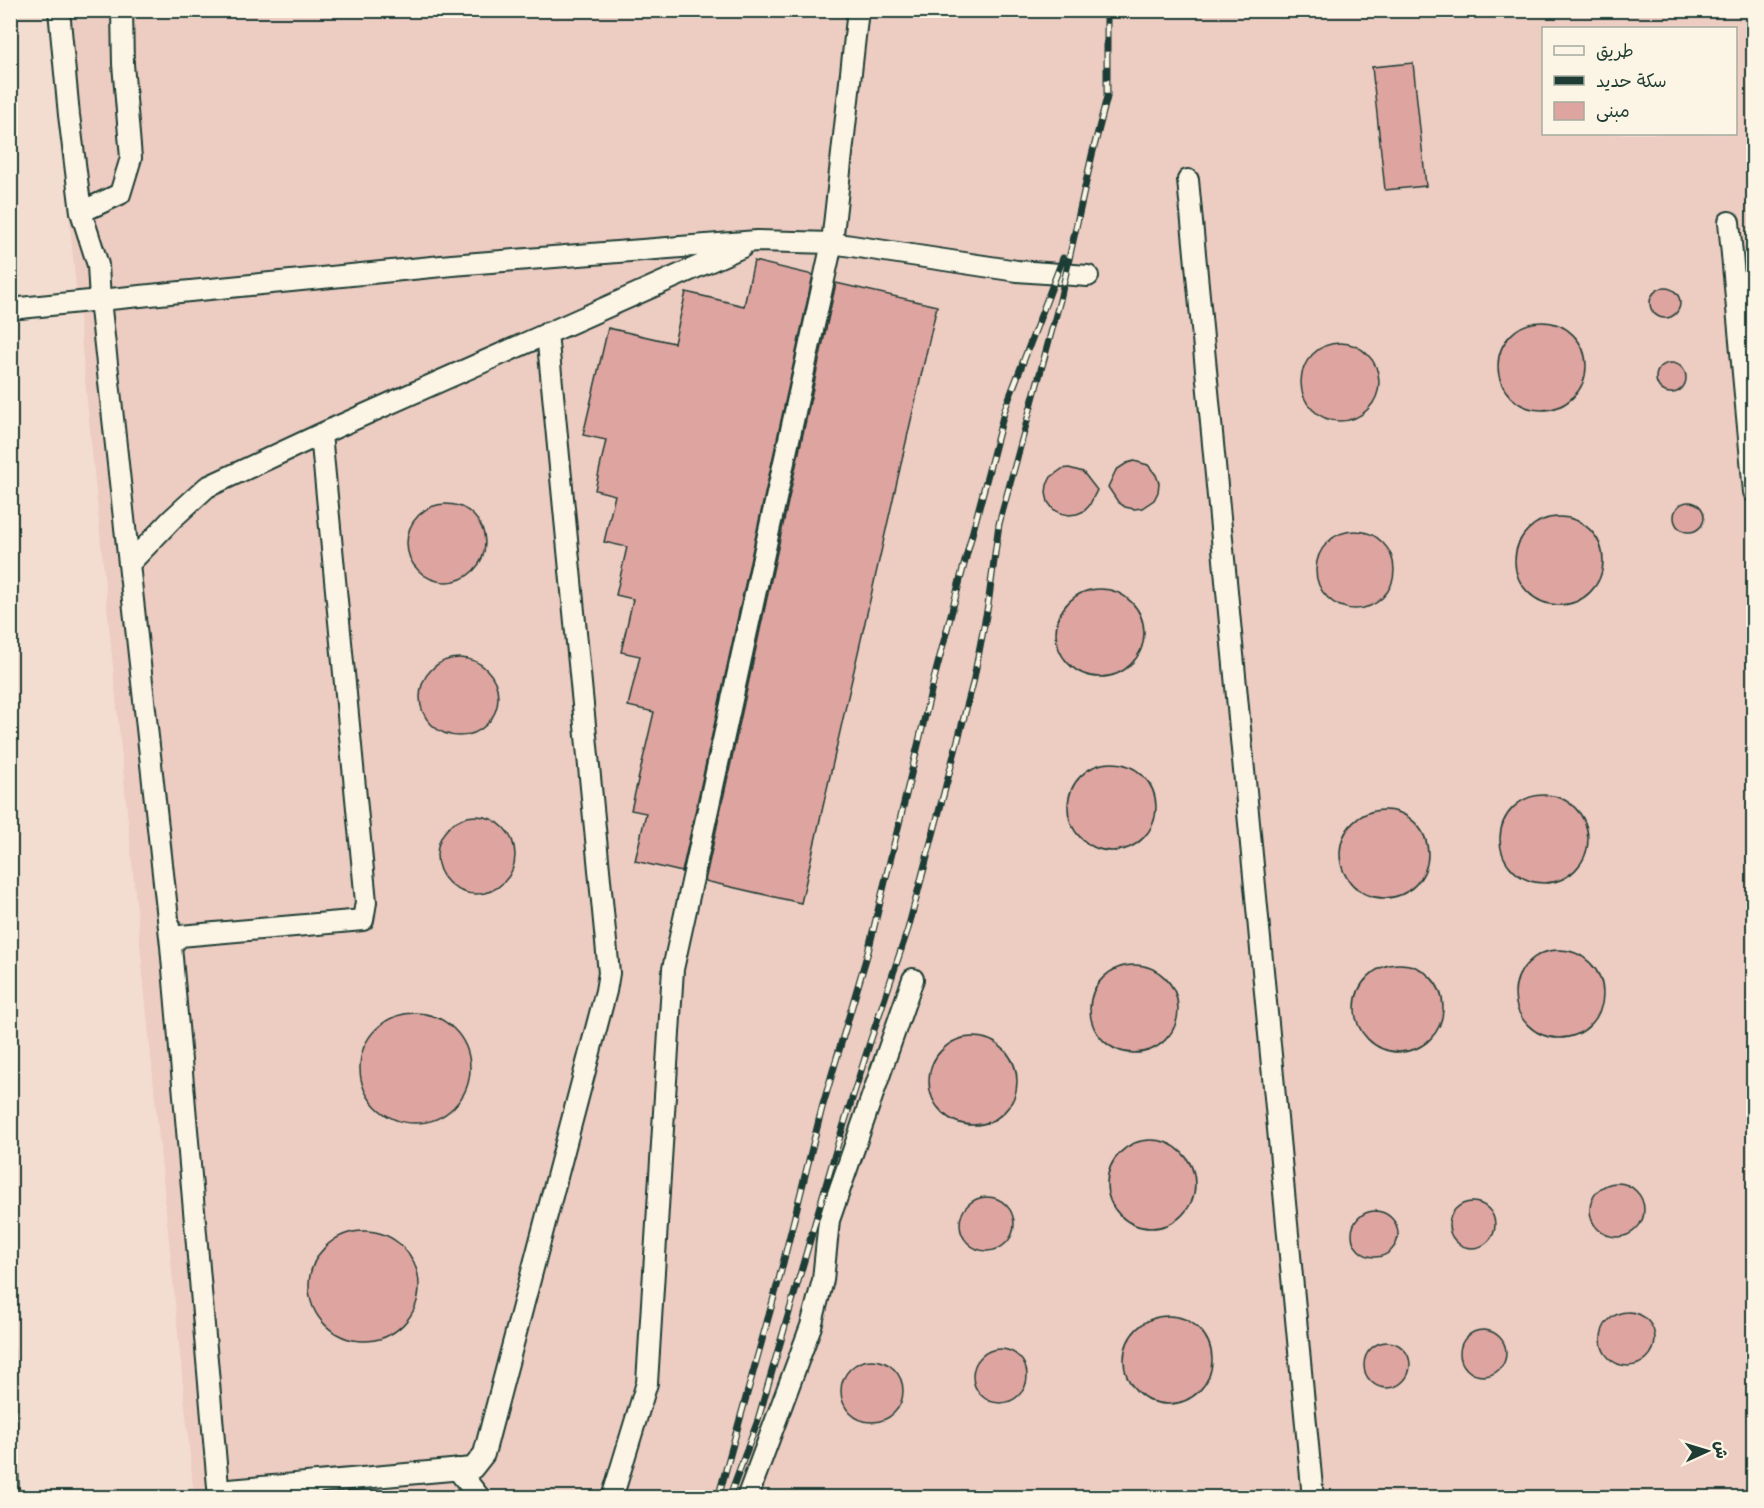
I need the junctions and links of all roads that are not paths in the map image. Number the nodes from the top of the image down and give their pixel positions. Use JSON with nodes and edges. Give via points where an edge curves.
{"nodes":[{"id":1,"x":59,"y":10,"type":"edge"},
{"id":2,"x":122,"y":10,"type":"edge"},
{"id":3,"x":858,"y":10,"type":"edge"},
{"id":4,"x":1188,"y":180,"type":"dead end"},
{"id":5,"x":81,"y":212,"type":"junction"},
{"id":6,"x":1729,"y":222,"type":"dead end"},
{"id":7,"x":757,"y":241,"type":"junction"},
{"id":8,"x":832,"y":243,"type":"junction"},
{"id":9,"x":1088,"y":276,"type":"dead end"},
{"id":10,"x":100,"y":300,"type":"junction"},
{"id":11,"x":10,"y":309,"type":"edge"},
{"id":12,"x":547,"y":333,"type":"junction"},
{"id":13,"x":321,"y":434,"type":"junction"},
{"id":14,"x":1754,"y":492,"type":"edge"},
{"id":15,"x":129,"y":564,"type":"junction"},
{"id":16,"x":171,"y":946,"type":"junction"},
{"id":17,"x":913,"y":979,"type":"dead end"},
{"id":18,"x":457,"y":1469,"type":"junction"},
{"id":19,"x":218,"y":1494,"type":"edge"},
{"id":20,"x":480,"y":1497,"type":"edge"},
{"id":21,"x":612,"y":1497,"type":"edge"},
{"id":22,"x":747,"y":1497,"type":"edge"},
{"id":23,"x":1313,"y":1497,"type":"edge"}],
"edges":[{"from":1,"to":5,"type":"lane"},
{"from":2,"to":5,"type":"lane","via":[[131,158],[120,194]]},
{"from":3,"to":8,"type":"lane"},
{"from":4,"to":23,"type":"lane"},
{"from":5,"to":10,"type":"lane","via":[[98,265]]},
{"from":6,"to":14,"type":"lane"},
{"from":7,"to":8,"type":"lane"},
{"from":7,"to":10,"type":"lane","via":[[452,265]]},
{"from":7,"to":12,"type":"lane"},
{"from":8,"to":9,"type":"lane","via":[[1017,271]]},
{"from":8,"to":21,"type":"lane","via":[[673,969],[647,1383]]},
{"from":10,"to":11,"type":"lane"},
{"from":10,"to":15,"type":"lane"},
{"from":12,"to":13,"type":"lane"},
{"from":12,"to":18,"type":"lane","via":[[609,974],[484,1454],[473,1468]]},
{"from":13,"to":15,"type":"lane","via":[[207,487]]},
{"from":13,"to":16,"type":"lane","via":[[366,902],[363,920],[180,936]]},
{"from":15,"to":16,"type":"lane"},
{"from":16,"to":19,"type":"lane"},
{"from":17,"to":22,"type":"lane","via":[[829,1220],[823,1280],[811,1326]]},
{"from":18,"to":19,"type":"lane"},
{"from":18,"to":20,"type":"lane"}]}
